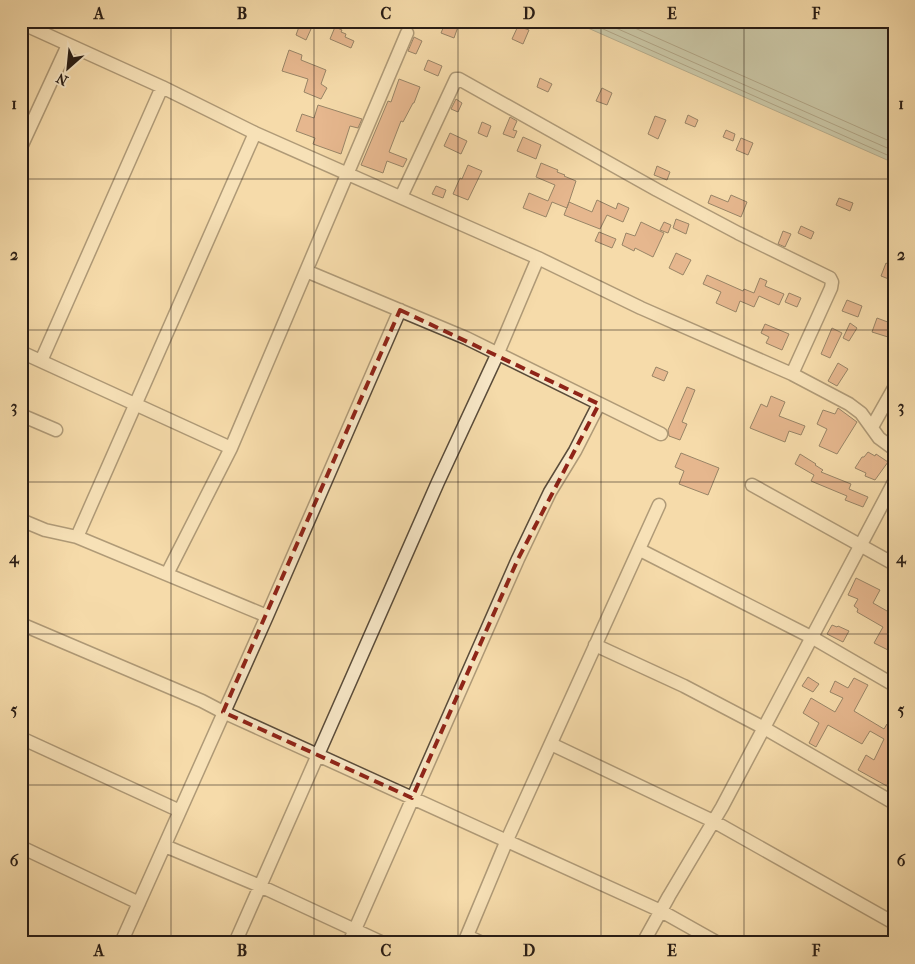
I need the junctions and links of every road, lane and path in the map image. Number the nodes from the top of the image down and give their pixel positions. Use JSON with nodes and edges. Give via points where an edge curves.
{"nodes":[{"id":1,"x":21,"y":23,"type":"edge"},
{"id":2,"x":407,"y":33,"type":"dead end"},
{"id":3,"x":68,"y":45,"type":"junction"},
{"id":4,"x":162,"y":87,"type":"junction"},
{"id":5,"x":255,"y":133,"type":"junction"},
{"id":6,"x":21,"y":147,"type":"edge"},
{"id":7,"x":347,"y":174,"type":"junction"},
{"id":8,"x":401,"y":197,"type":"junction"},
{"id":9,"x":538,"y":258,"type":"junction"},
{"id":10,"x":306,"y":271,"type":"junction"},
{"id":11,"x":400,"y":310,"type":"junction"},
{"id":12,"x":21,"y":352,"type":"edge"},
{"id":13,"x":497,"y":355,"type":"junction"},
{"id":14,"x":41,"y":361,"type":"junction"},
{"id":15,"x":792,"y":374,"type":"junction"},
{"id":16,"x":894,"y":388,"type":"edge"},
{"id":17,"x":136,"y":404,"type":"junction"},
{"id":18,"x":599,"y":404,"type":"junction"},
{"id":19,"x":21,"y":415,"type":"edge"},
{"id":20,"x":872,"y":427,"type":"junction"},
{"id":21,"x":56,"y":430,"type":"dead end"},
{"id":22,"x":661,"y":434,"type":"dead end"},
{"id":23,"x":231,"y":448,"type":"junction"},
{"id":24,"x":894,"y":449,"type":"edge"},
{"id":25,"x":894,"y":482,"type":"edge"},
{"id":26,"x":752,"y":485,"type":"dead end"},
{"id":27,"x":659,"y":504,"type":"dead end"},
{"id":28,"x":21,"y":520,"type":"edge"},
{"id":29,"x":77,"y":537,"type":"junction"},
{"id":30,"x":861,"y":545,"type":"junction"},
{"id":31,"x":640,"y":550,"type":"junction"},
{"id":32,"x":894,"y":564,"type":"edge"},
{"id":33,"x":167,"y":574,"type":"junction"},
{"id":34,"x":267,"y":616,"type":"junction"},
{"id":35,"x":21,"y":624,"type":"edge"},
{"id":36,"x":812,"y":638,"type":"junction"},
{"id":37,"x":595,"y":645,"type":"junction"},
{"id":38,"x":894,"y":685,"type":"edge"},
{"id":39,"x":223,"y":712,"type":"junction"},
{"id":40,"x":764,"y":728,"type":"junction"},
{"id":41,"x":21,"y":738,"type":"edge"},
{"id":42,"x":551,"y":744,"type":"junction"},
{"id":43,"x":318,"y":756,"type":"junction"},
{"id":44,"x":412,"y":798,"type":"junction"},
{"id":45,"x":894,"y":803,"type":"edge"},
{"id":46,"x":180,"y":811,"type":"junction"},
{"id":47,"x":713,"y":821,"type":"junction"},
{"id":48,"x":507,"y":840,"type":"junction"},
{"id":49,"x":165,"y":846,"type":"junction"},
{"id":50,"x":21,"y":847,"type":"edge"},
{"id":51,"x":260,"y":886,"type":"junction"},
{"id":52,"x":139,"y":903,"type":"junction"},
{"id":53,"x":661,"y":911,"type":"junction"},
{"id":54,"x":894,"y":923,"type":"edge"},
{"id":55,"x":354,"y":930,"type":"junction"},
{"id":56,"x":465,"y":939,"type":"edge"},
{"id":57,"x":121,"y":943,"type":"edge"},
{"id":58,"x":235,"y":943,"type":"edge"},
{"id":59,"x":348,"y":943,"type":"edge"},
{"id":60,"x":383,"y":943,"type":"edge"},
{"id":61,"x":482,"y":943,"type":"edge"},
{"id":62,"x":643,"y":943,"type":"edge"},
{"id":63,"x":718,"y":943,"type":"edge"}],
"edges":[{"from":1,"to":3,"type":"street"},
{"from":2,"to":7,"type":"street"},
{"from":3,"to":4,"type":"street"},
{"from":3,"to":6,"type":"street"},
{"from":4,"to":5,"type":"street"},
{"from":4,"to":14,"type":"street"},
{"from":5,"to":7,"type":"street"},
{"from":5,"to":17,"type":"street"},
{"from":7,"to":8,"type":"street"},
{"from":7,"to":10,"type":"street"},
{"from":8,"to":9,"type":"street"},
{"from":8,"to":15,"type":"street","via":[[456,79],[460,79],[738,233],[830,278],[831,288]]},
{"from":9,"to":13,"type":"street"},
{"from":9,"to":15,"type":"street","via":[[641,308]]},
{"from":10,"to":11,"type":"street"},
{"from":10,"to":23,"type":"street"},
{"from":11,"to":13,"type":"street"},
{"from":11,"to":34,"type":"street"},
{"from":12,"to":14,"type":"street"},
{"from":13,"to":18,"type":"street"},
{"from":13,"to":43,"type":"street"},
{"from":14,"to":17,"type":"street"},
{"from":15,"to":20,"type":"street","via":[[849,404]]},
{"from":16,"to":20,"type":"street"},
{"from":17,"to":23,"type":"street"},
{"from":17,"to":29,"type":"street"},
{"from":18,"to":22,"type":"street"},
{"from":18,"to":44,"type":"street","via":[[550,492],[518,559]]},
{"from":19,"to":21,"type":"street"},
{"from":20,"to":24,"type":"street","via":[[879,438]]},
{"from":23,"to":33,"type":"street"},
{"from":25,"to":30,"type":"street"},
{"from":26,"to":30,"type":"street"},
{"from":27,"to":31,"type":"street"},
{"from":28,"to":29,"type":"street","via":[[45,530]]},
{"from":29,"to":33,"type":"street"},
{"from":30,"to":32,"type":"street"},
{"from":30,"to":36,"type":"street"},
{"from":31,"to":36,"type":"street"},
{"from":31,"to":37,"type":"street"},
{"from":33,"to":34,"type":"street"},
{"from":34,"to":39,"type":"street"},
{"from":35,"to":39,"type":"street"},
{"from":36,"to":38,"type":"street"},
{"from":36,"to":40,"type":"street"},
{"from":37,"to":40,"type":"street"},
{"from":37,"to":42,"type":"street"},
{"from":39,"to":43,"type":"street"},
{"from":39,"to":46,"type":"street"},
{"from":40,"to":45,"type":"street"},
{"from":40,"to":47,"type":"street"},
{"from":41,"to":46,"type":"street"},
{"from":42,"to":47,"type":"street"},
{"from":42,"to":48,"type":"street"},
{"from":43,"to":44,"type":"street"},
{"from":43,"to":51,"type":"street"},
{"from":44,"to":48,"type":"street"},
{"from":44,"to":55,"type":"street"},
{"from":46,"to":49,"type":"street"},
{"from":47,"to":53,"type":"street"},
{"from":47,"to":54,"type":"street"},
{"from":48,"to":53,"type":"street"},
{"from":48,"to":56,"type":"street"},
{"from":49,"to":51,"type":"street"},
{"from":49,"to":52,"type":"street"},
{"from":50,"to":52,"type":"street"},
{"from":51,"to":55,"type":"street"},
{"from":51,"to":58,"type":"street"},
{"from":52,"to":57,"type":"street"},
{"from":53,"to":62,"type":"street"},
{"from":53,"to":63,"type":"street"},
{"from":55,"to":59,"type":"street"},
{"from":55,"to":60,"type":"street"},
{"from":56,"to":61,"type":"street"}]}
